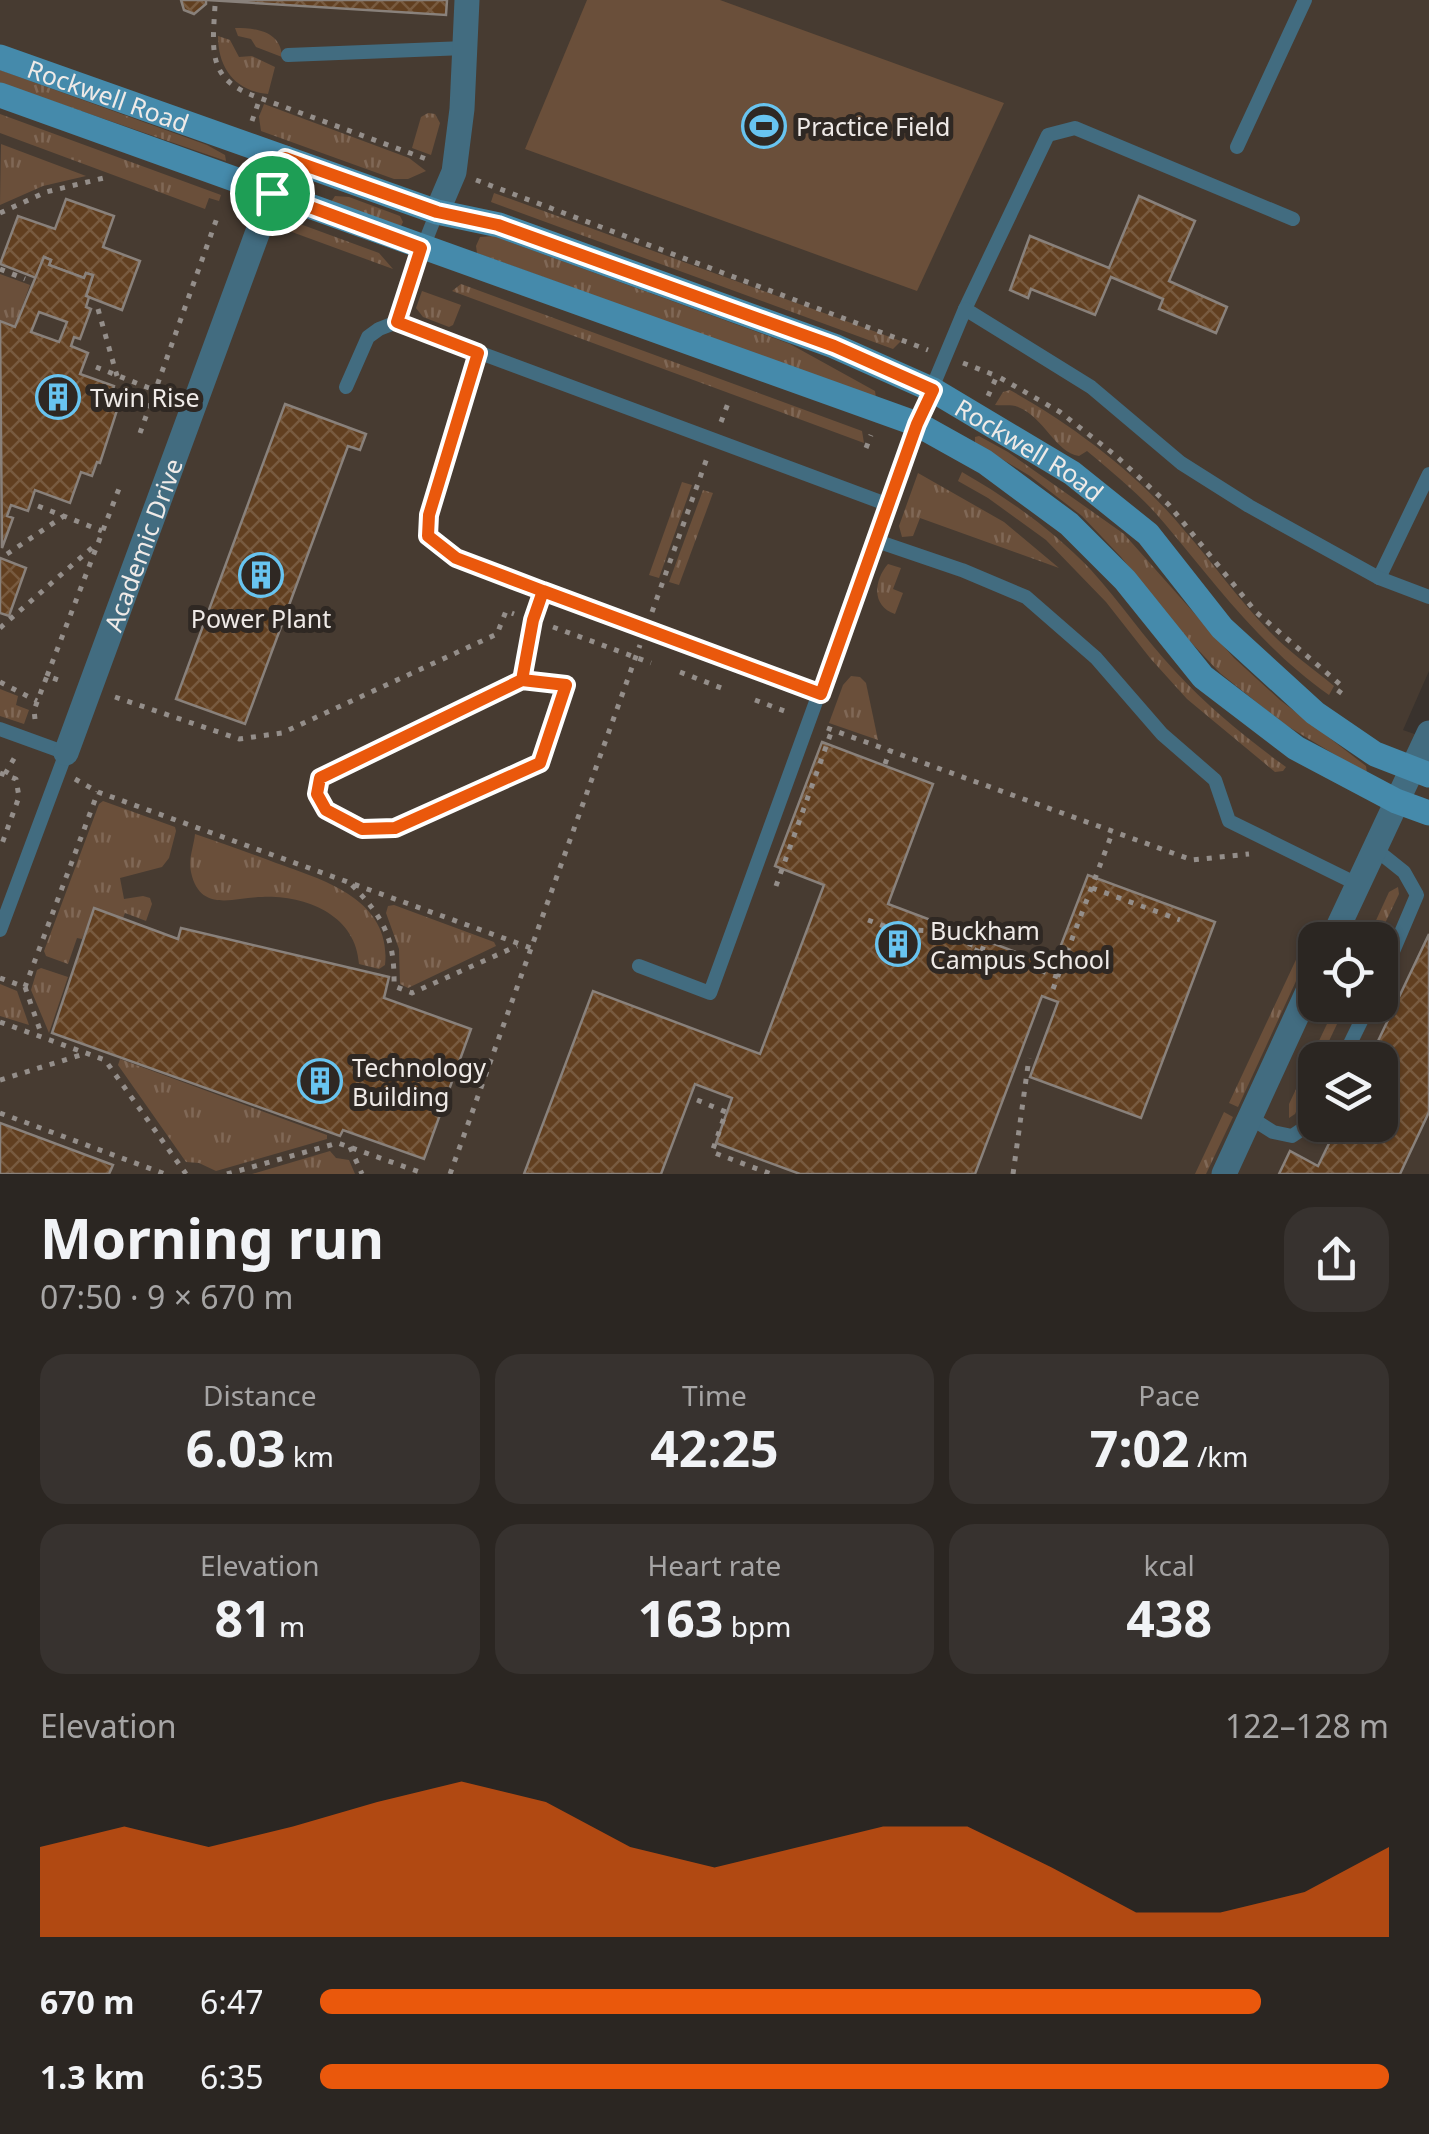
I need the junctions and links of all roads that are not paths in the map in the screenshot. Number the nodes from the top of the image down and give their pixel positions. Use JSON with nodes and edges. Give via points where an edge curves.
{"nodes":[{"id":1,"x":467,"y":0,"type":"edge"},
{"id":2,"x":1305,"y":0,"type":"edge"},
{"id":3,"x":464,"y":48,"type":"junction"},
{"id":4,"x":288,"y":55,"type":"dead end"},
{"id":5,"x":0,"y":57,"type":"edge"},
{"id":6,"x":0,"y":95,"type":"edge"},
{"id":7,"x":1237,"y":147,"type":"dead end"},
{"id":8,"x":285,"y":158,"type":"junction"},
{"id":9,"x":272,"y":193,"type":"junction"},
{"id":10,"x":437,"y":212,"type":"junction"},
{"id":11,"x":1293,"y":219,"type":"dead end"},
{"id":12,"x":421,"y":248,"type":"junction"},
{"id":13,"x":965,"y":308,"type":"junction"},
{"id":14,"x":397,"y":322,"type":"junction"},
{"id":15,"x":478,"y":353,"type":"junction"},
{"id":16,"x":346,"y":386,"type":"dead end"},
{"id":17,"x":933,"y":390,"type":"junction"},
{"id":18,"x":917,"y":424,"type":"junction"},
{"id":19,"x":1429,"y":474,"type":"edge"},
{"id":20,"x":890,"y":505,"type":"junction"},
{"id":21,"x":877,"y":541,"type":"junction"},
{"id":22,"x":1380,"y":578,"type":"junction"},
{"id":23,"x":543,"y":591,"type":"junction"},
{"id":24,"x":1429,"y":597,"type":"edge"},
{"id":25,"x":522,"y":680,"type":"junction"},
{"id":26,"x":821,"y":694,"type":"junction"},
{"id":27,"x":0,"y":729,"type":"edge"},
{"id":28,"x":1429,"y":733,"type":"edge"},
{"id":29,"x":68,"y":765,"type":"junction"},
{"id":30,"x":1420,"y":772,"type":"edge"},
{"id":31,"x":1396,"y":801,"type":"junction"},
{"id":32,"x":1429,"y":813,"type":"edge"},
{"id":33,"x":1374,"y":848,"type":"junction"},
{"id":34,"x":1357,"y":884,"type":"junction"},
{"id":35,"x":1340,"y":922,"type":"edge"},
{"id":36,"x":0,"y":930,"type":"edge"},
{"id":37,"x":1398,"y":939,"type":"edge"},
{"id":38,"x":639,"y":966,"type":"dead end"},
{"id":39,"x":1298,"y":1013,"type":"edge"},
{"id":40,"x":1250,"y":1118,"type":"junction"},
{"id":41,"x":1298,"y":1132,"type":"edge"},
{"id":42,"x":1224,"y":1174,"type":"edge"}],
"edges":[{"from":1,"to":3,"type":"street"},
{"from":2,"to":7,"type":"lane"},
{"from":3,"to":4,"type":"lane"},
{"from":3,"to":10,"type":"street","via":[[454,172]]},
{"from":5,"to":8,"type":"street","name":"Rockwell Road"},
{"from":6,"to":9,"type":"street","name":"Rockwell Road"},
{"from":8,"to":9,"type":"street","name":"Academic Drive"},
{"from":8,"to":10,"type":"street","name":"Rockwell Road"},
{"from":9,"to":12,"type":"street","name":"Rockwell Road"},
{"from":9,"to":29,"type":"street","name":"Academic Drive"},
{"from":10,"to":12,"type":"lane"},
{"from":10,"to":17,"type":"street","name":"Rockwell Road","via":[[498,225],[834,346]]},
{"from":11,"to":13,"type":"lane","via":[[1074,128],[1048,135]]},
{"from":12,"to":14,"type":"lane"},
{"from":12,"to":18,"type":"street","name":"Rockwell Road"},
{"from":13,"to":17,"type":"lane"},
{"from":13,"to":22,"type":"lane","via":[[1091,387],[1181,464]]},
{"from":14,"to":15,"type":"lane"},
{"from":14,"to":16,"type":"lane","via":[[368,338]]},
{"from":15,"to":20,"type":"lane"},
{"from":15,"to":23,"type":"lane","via":[[428,536],[456,558]]},
{"from":17,"to":18,"type":"lane"},
{"from":17,"to":30,"type":"street","name":"Rockwell Road","via":[[1072,473],[1148,534],[1222,628],[1315,713],[1375,754]]},
{"from":18,"to":20,"type":"lane"},
{"from":18,"to":31,"type":"street","name":"Rockwell Road","via":[[985,462],[1069,524],[1203,676],[1296,748]]},
{"from":19,"to":22,"type":"lane"},
{"from":20,"to":21,"type":"lane"},
{"from":21,"to":26,"type":"lane"},
{"from":21,"to":34,"type":"lane","via":[[1026,596],[1215,780],[1229,821]]},
{"from":22,"to":24,"type":"lane"},
{"from":23,"to":25,"type":"lane"},
{"from":23,"to":26,"type":"lane"},
{"from":25,"to":25,"type":"lane","via":[[566,685],[540,763],[395,828],[362,829],[326,810],[317,794],[320,778]]},
{"from":26,"to":38,"type":"lane","via":[[710,993]]},
{"from":27,"to":29,"type":"lane"},
{"from":28,"to":30,"type":"street"},
{"from":29,"to":36,"type":"lane","name":"Academic Drive"},
{"from":30,"to":31,"type":"street"},
{"from":31,"to":32,"type":"street","name":"Rockwell Road"},
{"from":31,"to":33,"type":"street"},
{"from":33,"to":34,"type":"street"},
{"from":33,"to":37,"type":"lane","via":[[1404,872],[1417,894]]},
{"from":34,"to":35,"type":"street"},
{"from":39,"to":40,"type":"street"},
{"from":40,"to":41,"type":"lane","via":[[1272,1132]]},
{"from":40,"to":42,"type":"street"}]}
